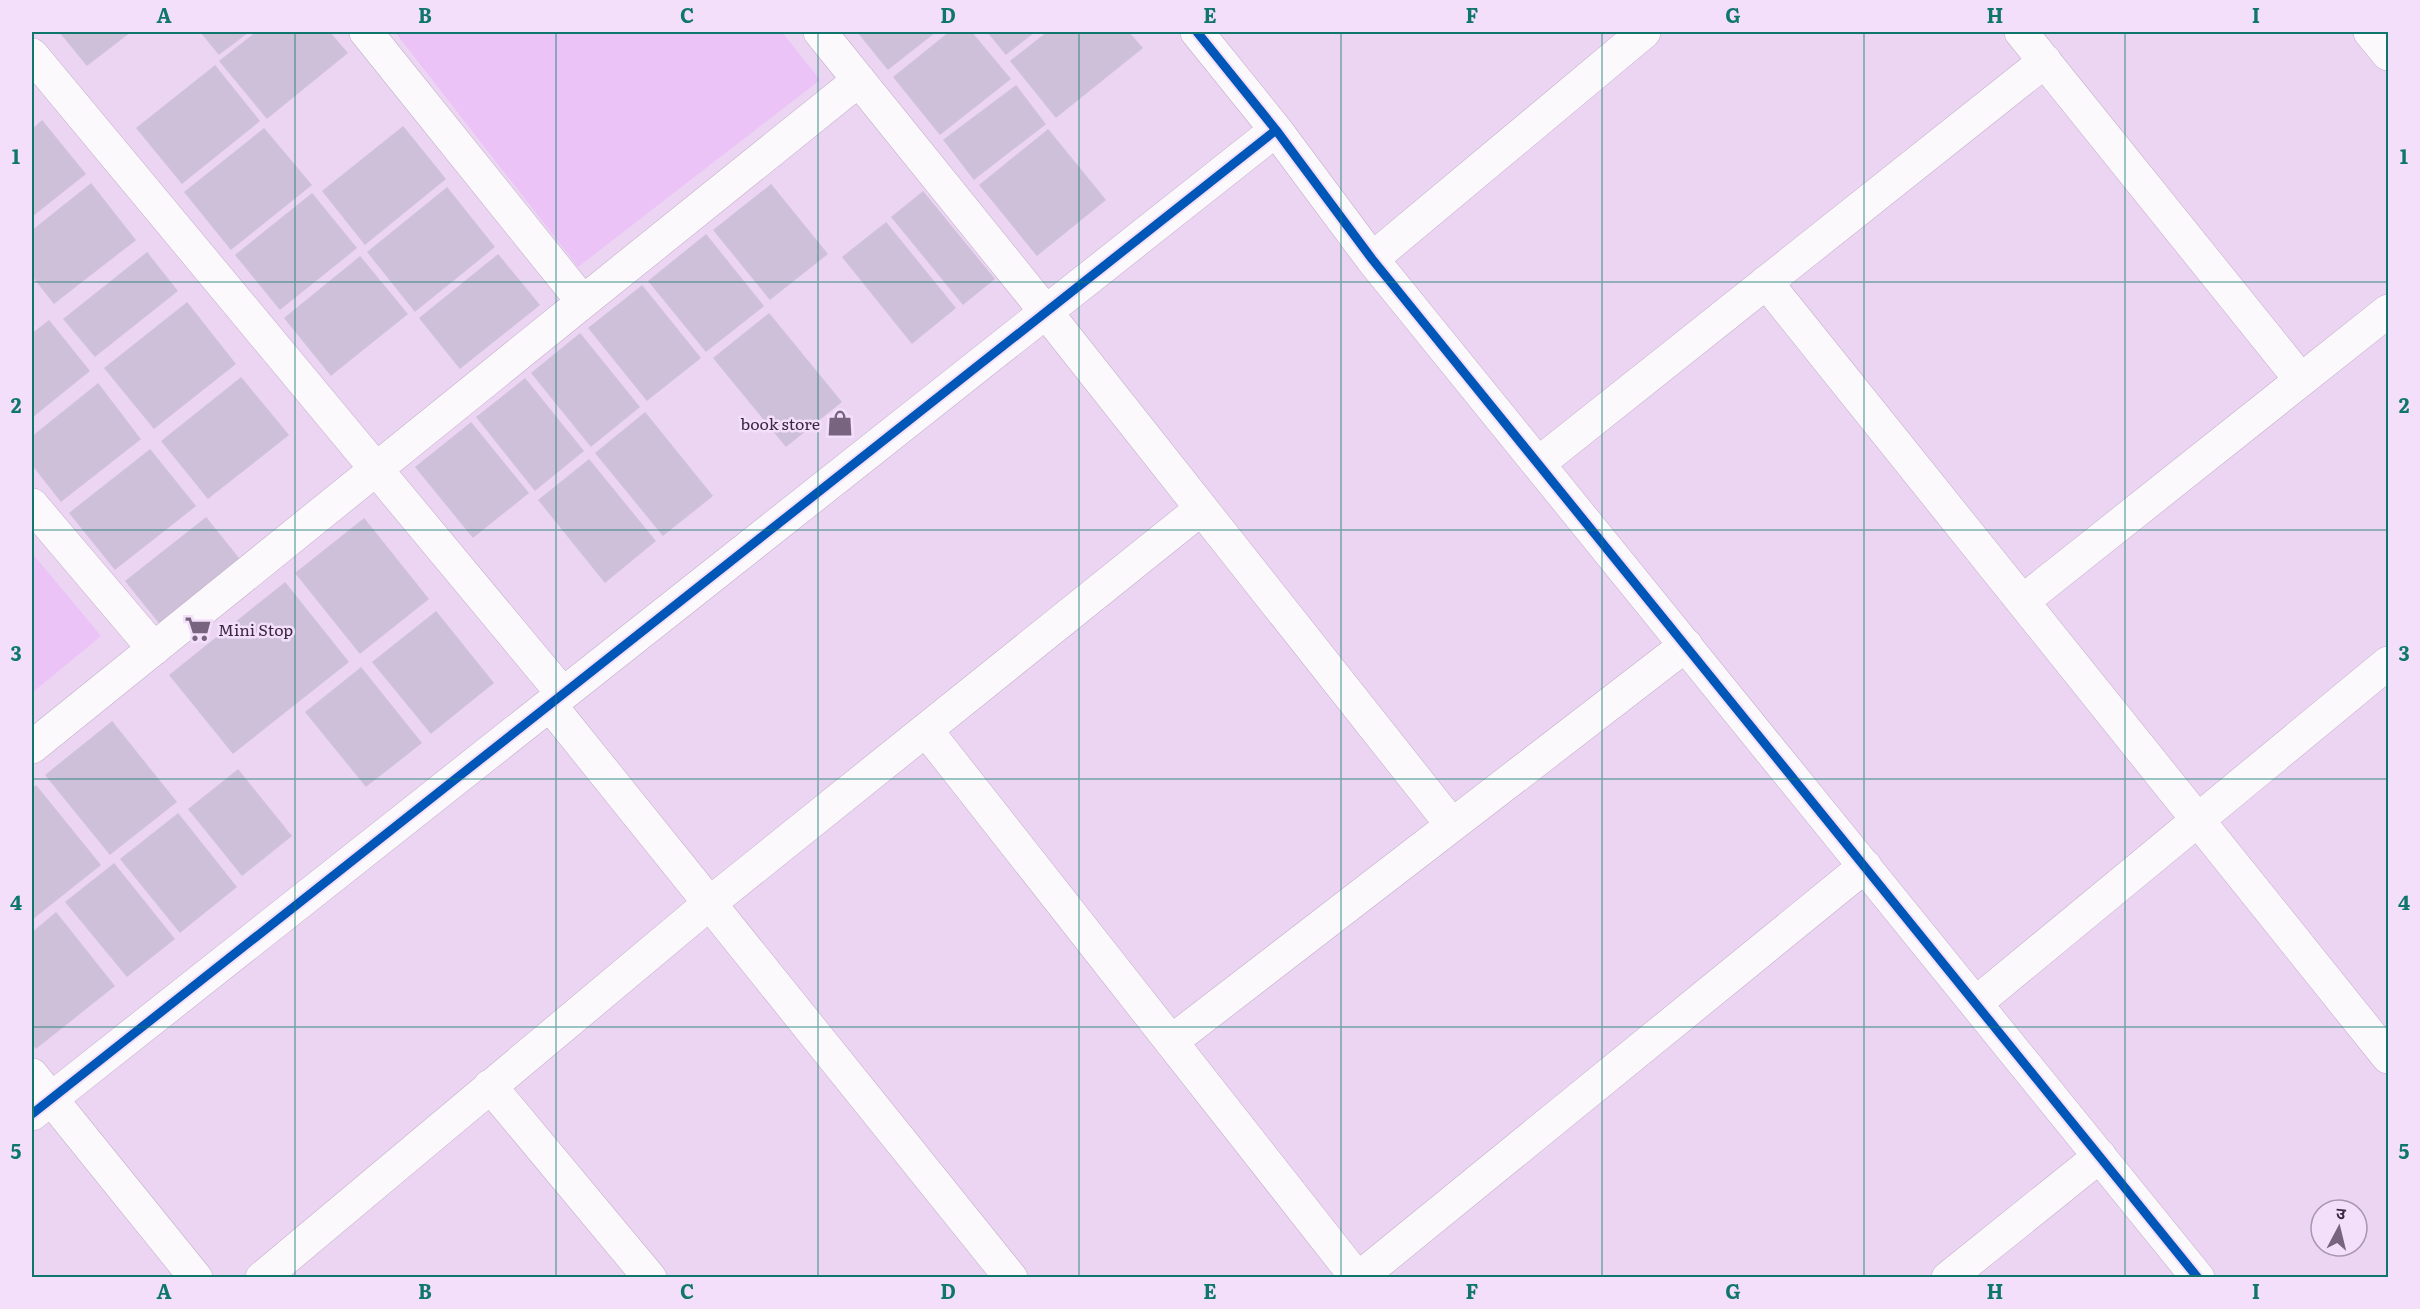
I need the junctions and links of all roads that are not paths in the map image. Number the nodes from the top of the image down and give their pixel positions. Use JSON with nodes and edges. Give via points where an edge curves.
{"nodes":[{"id":1,"x":366,"y":32,"type":"edge"},
{"id":2,"x":820,"y":32,"type":"edge"},
{"id":3,"x":1644,"y":32,"type":"edge"},
{"id":4,"x":2021,"y":32,"type":"edge"},
{"id":5,"x":2370,"y":32,"type":"edge"},
{"id":6,"x":1206,"y":35,"type":"edge"},
{"id":7,"x":2388,"y":54,"type":"edge"},
{"id":8,"x":32,"y":55,"type":"edge"},
{"id":9,"x":2045,"y":61,"type":"junction"},
{"id":10,"x":859,"y":80,"type":"junction"},
{"id":11,"x":1276,"y":130,"type":"junction"},
{"id":12,"x":1372,"y":259,"type":"junction"},
{"id":13,"x":1766,"y":282,"type":"junction"},
{"id":14,"x":582,"y":302,"type":"junction"},
{"id":15,"x":2388,"y":311,"type":"edge"},
{"id":16,"x":1046,"y":312,"type":"junction"},
{"id":17,"x":2301,"y":380,"type":"junction"},
{"id":18,"x":1539,"y":464,"type":"junction"},
{"id":19,"x":376,"y":469,"type":"junction"},
{"id":20,"x":32,"y":505,"type":"edge"},
{"id":21,"x":1201,"y":509,"type":"junction"},
{"id":22,"x":2023,"y":601,"type":"junction"},
{"id":23,"x":1686,"y":645,"type":"junction"},
{"id":24,"x":154,"y":649,"type":"junction"},
{"id":25,"x":2388,"y":663,"type":"edge"},
{"id":26,"x":556,"y":699,"type":"junction"},
{"id":27,"x":926,"y":730,"type":"junction"},
{"id":28,"x":32,"y":747,"type":"edge"},
{"id":29,"x":2198,"y":819,"type":"junction"},
{"id":30,"x":1452,"y":825,"type":"junction"},
{"id":31,"x":1865,"y":866,"type":"junction"},
{"id":32,"x":710,"y":903,"type":"junction"},
{"id":33,"x":1976,"y":1003,"type":"junction"},
{"id":34,"x":2382,"y":1036,"type":"edge"},
{"id":35,"x":1172,"y":1041,"type":"junction"},
{"id":36,"x":490,"y":1086,"type":"junction"},
{"id":37,"x":38,"y":1096,"type":"edge"},
{"id":38,"x":2100,"y":1156,"type":"junction"},
{"id":39,"x":196,"y":1278,"type":"edge"},
{"id":40,"x":262,"y":1278,"type":"edge"},
{"id":41,"x":650,"y":1278,"type":"edge"},
{"id":42,"x":1011,"y":1278,"type":"edge"},
{"id":43,"x":1358,"y":1278,"type":"edge"},
{"id":44,"x":1948,"y":1278,"type":"edge"},
{"id":45,"x":2199,"y":1278,"type":"edge"}],
"edges":[{"from":1,"to":14,"type":"street"},
{"from":2,"to":10,"type":"street"},
{"from":3,"to":12,"type":"street"},
{"from":4,"to":9,"type":"street"},
{"from":5,"to":7,"type":"street"},
{"from":6,"to":11,"type":"street"},
{"from":8,"to":19,"type":"street"},
{"from":9,"to":13,"type":"street"},
{"from":9,"to":17,"type":"street"},
{"from":10,"to":14,"type":"street"},
{"from":10,"to":16,"type":"street"},
{"from":11,"to":12,"type":"street"},
{"from":11,"to":16,"type":"street"},
{"from":12,"to":18,"type":"street"},
{"from":13,"to":18,"type":"street"},
{"from":13,"to":22,"type":"street"},
{"from":14,"to":19,"type":"street"},
{"from":15,"to":17,"type":"street"},
{"from":16,"to":21,"type":"street"},
{"from":16,"to":26,"type":"street"},
{"from":17,"to":22,"type":"street"},
{"from":18,"to":23,"type":"street"},
{"from":19,"to":24,"type":"street"},
{"from":19,"to":26,"type":"street"},
{"from":20,"to":24,"type":"street"},
{"from":21,"to":27,"type":"street"},
{"from":21,"to":30,"type":"street"},
{"from":22,"to":29,"type":"street"},
{"from":23,"to":30,"type":"street"},
{"from":23,"to":31,"type":"street"},
{"from":24,"to":28,"type":"street"},
{"from":25,"to":29,"type":"street"},
{"from":26,"to":32,"type":"street"},
{"from":26,"to":37,"type":"street"},
{"from":27,"to":32,"type":"street"},
{"from":27,"to":35,"type":"street"},
{"from":29,"to":33,"type":"street"},
{"from":29,"to":34,"type":"street"},
{"from":30,"to":35,"type":"street"},
{"from":31,"to":33,"type":"street"},
{"from":31,"to":43,"type":"street"},
{"from":32,"to":36,"type":"street"},
{"from":32,"to":42,"type":"street"},
{"from":33,"to":38,"type":"street"},
{"from":35,"to":43,"type":"street"},
{"from":36,"to":40,"type":"street"},
{"from":36,"to":41,"type":"street"},
{"from":37,"to":39,"type":"street"},
{"from":38,"to":44,"type":"street"},
{"from":38,"to":45,"type":"street"}]}
